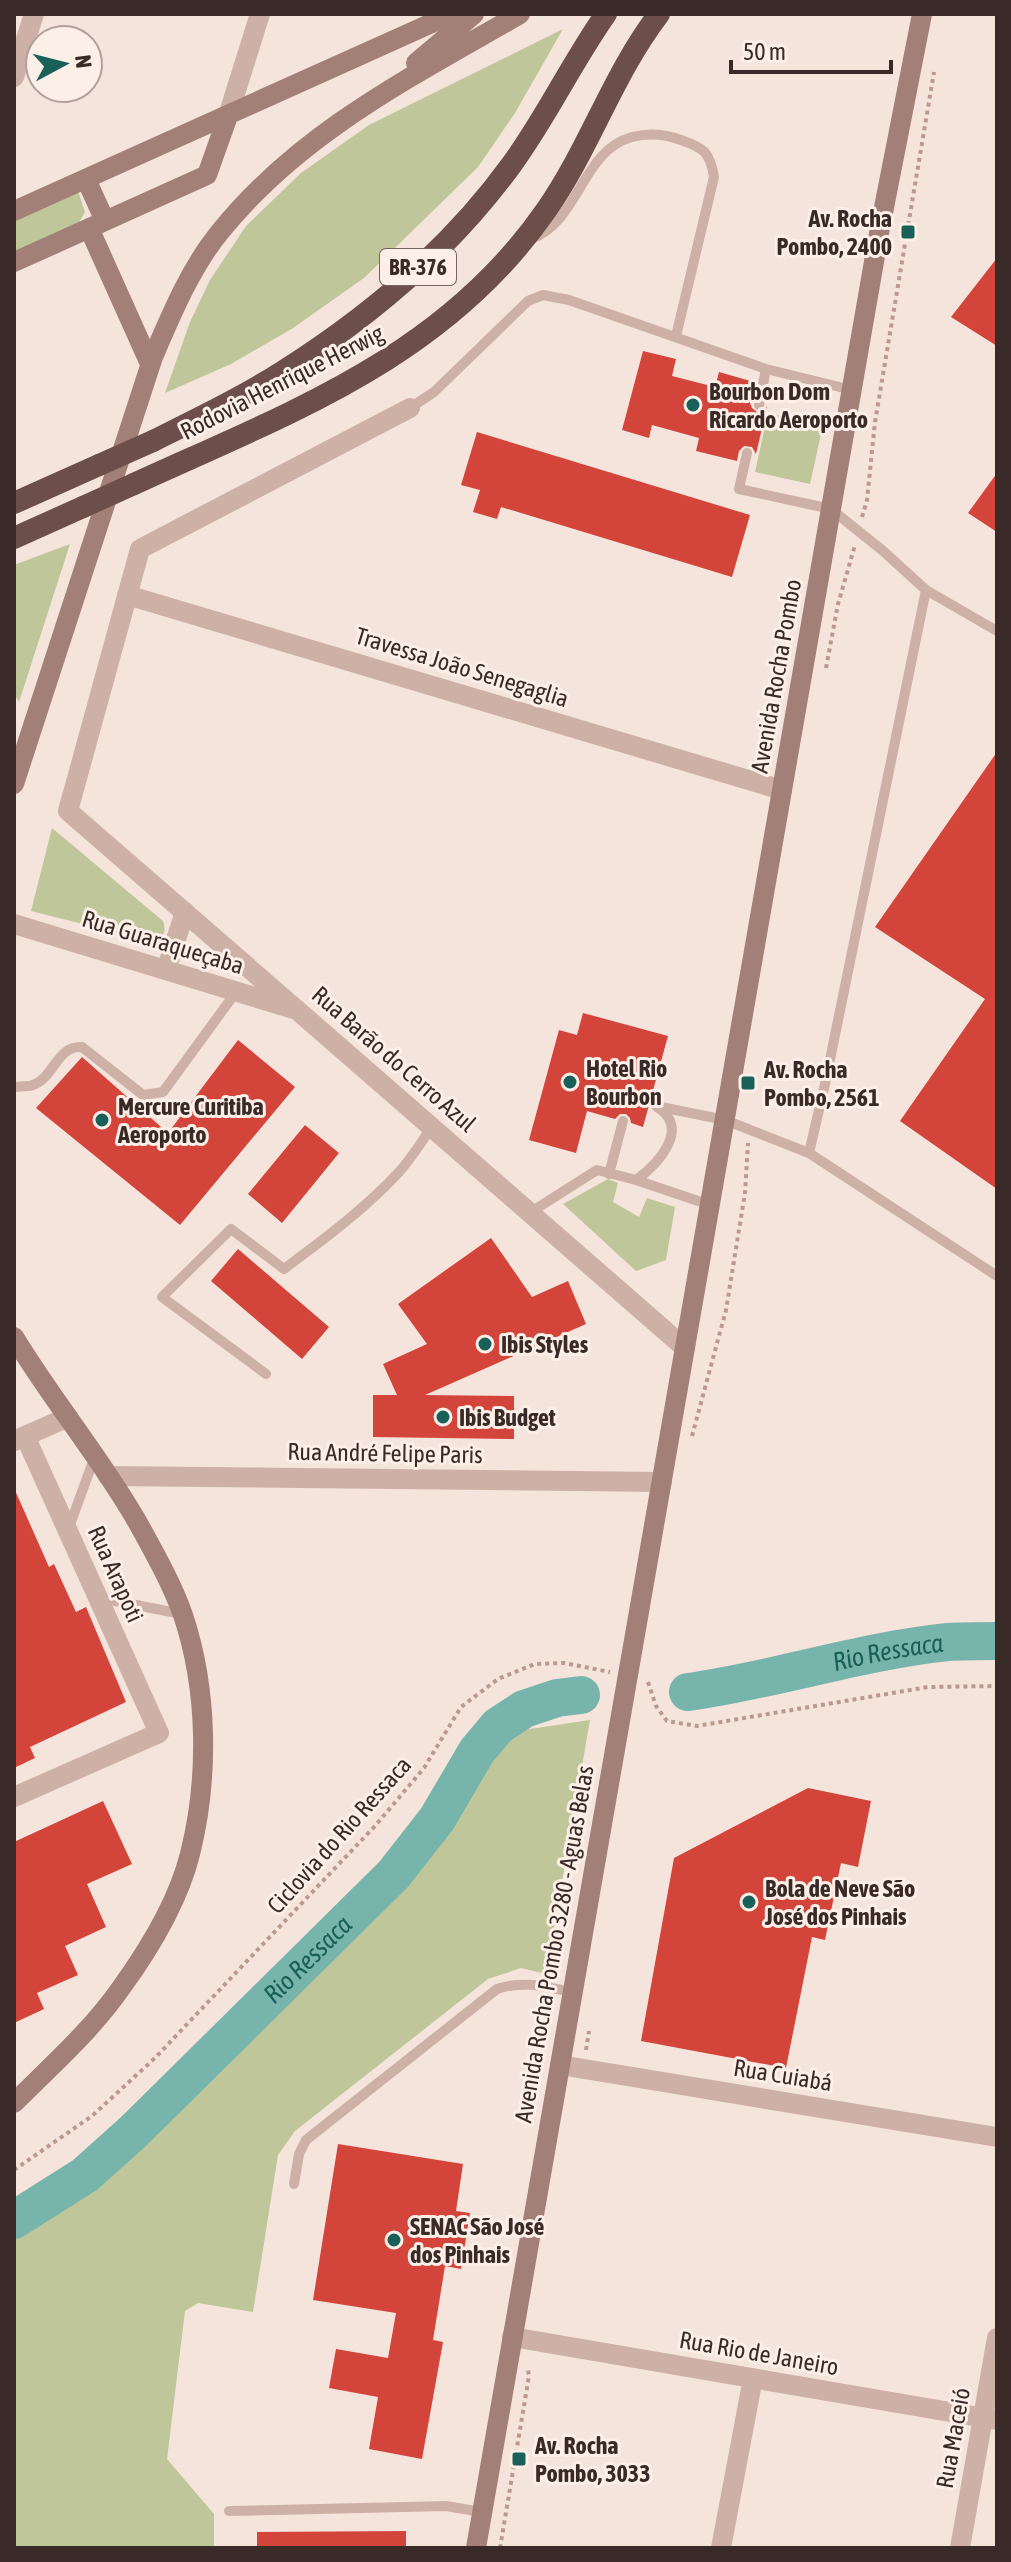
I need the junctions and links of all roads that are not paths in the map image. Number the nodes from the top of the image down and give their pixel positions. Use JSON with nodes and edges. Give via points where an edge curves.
{"nodes":[{"id":1,"x":34,"y":14,"type":"edge"},
{"id":2,"x":260,"y":14,"type":"edge"},
{"id":3,"x":452,"y":14,"type":"edge"},
{"id":4,"x":474,"y":14,"type":"edge"},
{"id":5,"x":520,"y":14,"type":"edge"},
{"id":6,"x":606,"y":14,"type":"edge"},
{"id":7,"x":659,"y":14,"type":"edge"},
{"id":8,"x":922,"y":14,"type":"edge"},
{"id":9,"x":14,"y":77,"type":"edge"},
{"id":10,"x":372,"y":99,"type":"junction"},
{"id":11,"x":228,"y":116,"type":"junction"},
{"id":12,"x":86,"y":179,"type":"junction"},
{"id":13,"x":14,"y":211,"type":"edge"},
{"id":14,"x":97,"y":225,"type":"junction"},
{"id":15,"x":521,"y":242,"type":"junction"},
{"id":16,"x":14,"y":262,"type":"edge"},
{"id":17,"x":676,"y":336,"type":"junction"},
{"id":18,"x":150,"y":364,"type":"junction"},
{"id":19,"x":766,"y":369,"type":"junction"},
{"id":20,"x":852,"y":390,"type":"junction"},
{"id":21,"x":759,"y":405,"type":"dead end"},
{"id":22,"x":410,"y":408,"type":"joint"},
{"id":23,"x":747,"y":453,"type":"dead end"},
{"id":24,"x":14,"y":503,"type":"edge"},
{"id":25,"x":831,"y":509,"type":"junction"},
{"id":26,"x":14,"y":538,"type":"edge"},
{"id":27,"x":926,"y":590,"type":"junction"},
{"id":28,"x":127,"y":595,"type":"junction"},
{"id":29,"x":997,"y":631,"type":"edge"},
{"id":30,"x":14,"y":784,"type":"edge"},
{"id":31,"x":782,"y":790,"type":"junction"},
{"id":32,"x":185,"y":912,"type":"junction"},
{"id":33,"x":14,"y":924,"type":"edge"},
{"id":34,"x":166,"y":970,"type":"junction"},
{"id":35,"x":236,"y":992,"type":"junction"},
{"id":36,"x":297,"y":1010,"type":"junction"},
{"id":37,"x":14,"y":1087,"type":"edge"},
{"id":38,"x":725,"y":1120,"type":"junction"},
{"id":39,"x":623,"y":1121,"type":"dead end"},
{"id":40,"x":432,"y":1127,"type":"junction"},
{"id":41,"x":809,"y":1153,"type":"junction"},
{"id":42,"x":609,"y":1174,"type":"junction"},
{"id":43,"x":636,"y":1180,"type":"junction"},
{"id":44,"x":710,"y":1205,"type":"junction"},
{"id":45,"x":531,"y":1212,"type":"junction"},
{"id":46,"x":997,"y":1276,"type":"edge"},
{"id":47,"x":14,"y":1337,"type":"edge"},
{"id":48,"x":685,"y":1348,"type":"junction"},
{"id":49,"x":266,"y":1374,"type":"dead end"},
{"id":50,"x":68,"y":1417,"type":"junction"},
{"id":51,"x":20,"y":1438,"type":"edge"},
{"id":52,"x":95,"y":1456,"type":"junction"},
{"id":53,"x":108,"y":1476,"type":"junction"},
{"id":54,"x":662,"y":1482,"type":"junction"},
{"id":55,"x":68,"y":1530,"type":"junction"},
{"id":56,"x":98,"y":1598,"type":"junction"},
{"id":57,"x":182,"y":1614,"type":"junction"},
{"id":58,"x":14,"y":1797,"type":"edge"},
{"id":59,"x":572,"y":1992,"type":"junction"},
{"id":60,"x":560,"y":2065,"type":"junction"},
{"id":61,"x":14,"y":2103,"type":"edge"},
{"id":62,"x":997,"y":2137,"type":"edge"},
{"id":63,"x":294,"y":2184,"type":"dead end"},
{"id":64,"x":512,"y":2337,"type":"junction"},
{"id":65,"x":997,"y":2338,"type":"edge"},
{"id":66,"x":753,"y":2378,"type":"junction"},
{"id":67,"x":990,"y":2418,"type":"edge"},
{"id":68,"x":229,"y":2511,"type":"dead end"},
{"id":69,"x":482,"y":2512,"type":"junction"},
{"id":70,"x":476,"y":2548,"type":"edge"},
{"id":71,"x":721,"y":2548,"type":"edge"},
{"id":72,"x":960,"y":2548,"type":"edge"}],
"edges":[{"from":1,"to":9,"type":"street"},
{"from":2,"to":11,"type":"street"},
{"from":3,"to":11,"type":"main road"},
{"from":4,"to":10,"type":"main road"},
{"from":5,"to":10,"type":"main road"},
{"from":6,"to":24,"type":"highway","name":"Rodovia Henrique Herwig","number":"BR-376","bridge":true,"via":[[513,164],[448,240],[393,289],[319,347],[236,399]]},
{"from":7,"to":15,"type":"highway","name":"Rodovia Henrique Herwig","number":"BR-376","via":[[628,60],[566,178]]},
{"from":8,"to":20,"type":"main road","name":"Avenida Rocha Pombo"},
{"from":10,"to":18,"type":"main road","via":[[294,156],[218,234],[171,315]]},
{"from":11,"to":12,"type":"main road"},
{"from":11,"to":14,"type":"main road","via":[[207,175]]},
{"from":12,"to":13,"type":"main road"},
{"from":12,"to":14,"type":"main road"},
{"from":14,"to":16,"type":"main road"},
{"from":14,"to":18,"type":"main road"},
{"from":15,"to":17,"type":"lane","via":[[543,234],[565,212],[599,156],[617,141],[644,134],[672,136],[703,148],[714,177]]},
{"from":15,"to":26,"type":"highway","name":"Rodovia Henrique Herwig","number":"BR-376","bridge":true,"via":[[465,302],[391,359],[291,412]]},
{"from":17,"to":19,"type":"lane"},
{"from":17,"to":22,"type":"lane","via":[[543,295],[528,301],[434,392]]},
{"from":18,"to":30,"type":"main road"},
{"from":19,"to":20,"type":"lane"},
{"from":19,"to":21,"type":"lane"},
{"from":20,"to":25,"type":"main road","name":"Avenida Rocha Pombo"},
{"from":22,"to":28,"type":"street","via":[[140,549]]},
{"from":23,"to":25,"type":"lane","via":[[739,489]]},
{"from":25,"to":27,"type":"lane"},
{"from":25,"to":31,"type":"main road","name":"Avenida Rocha Pombo"},
{"from":27,"to":29,"type":"lane"},
{"from":27,"to":41,"type":"lane"},
{"from":28,"to":31,"type":"street","name":"Travessa João Senegaglia"},
{"from":28,"to":32,"type":"street","name":"Rua Barão do Cerro Azul","via":[[68,811]]},
{"from":31,"to":38,"type":"main road","name":"Avenida Rocha Pombo"},
{"from":32,"to":34,"type":"street"},
{"from":32,"to":36,"type":"street","name":"Rua Barão do Cerro Azul"},
{"from":33,"to":34,"type":"street","name":"Rua Guaraqueçaba"},
{"from":34,"to":35,"type":"street","name":"Rua Guaraqueçaba"},
{"from":35,"to":36,"type":"street","name":"Rua Guaraqueçaba"},
{"from":35,"to":37,"type":"lane","via":[[163,1092],[143,1095],[75,1046],[42,1080]]},
{"from":36,"to":40,"type":"street","name":"Rua Barão do Cerro Azul"},
{"from":38,"to":41,"type":"lane"},
{"from":38,"to":43,"type":"lane","via":[[653,1106],[664,1111],[671,1124],[667,1151]]},
{"from":38,"to":44,"type":"main road","name":"Avenida Rocha Pombo"},
{"from":39,"to":42,"type":"lane"},
{"from":40,"to":45,"type":"street","name":"Rua Barão do Cerro Azul"},
{"from":40,"to":49,"type":"lane","via":[[400,1171],[370,1200],[284,1269],[231,1229],[162,1297]]},
{"from":41,"to":46,"type":"lane"},
{"from":42,"to":43,"type":"lane"},
{"from":42,"to":45,"type":"lane","via":[[597,1170]]},
{"from":43,"to":44,"type":"lane"},
{"from":44,"to":48,"type":"main road","name":"Avenida Rocha Pombo"},
{"from":45,"to":48,"type":"street","name":"Rua Barão do Cerro Azul"},
{"from":47,"to":50,"type":"main road"},
{"from":48,"to":54,"type":"main road","name":"Avenida Rocha Pombo 3280 - Aguas Belas"},
{"from":50,"to":51,"type":"street"},
{"from":50,"to":52,"type":"main road"},
{"from":51,"to":55,"type":"street","name":"Rua Arapoti"},
{"from":52,"to":53,"type":"main road"},
{"from":52,"to":55,"type":"lane"},
{"from":53,"to":54,"type":"street","name":"Rua André Felipe Paris"},
{"from":53,"to":57,"type":"main road"},
{"from":54,"to":59,"type":"main road","name":"Avenida Rocha Pombo 3280 - Aguas Belas"},
{"from":55,"to":56,"type":"street","name":"Rua Arapoti"},
{"from":56,"to":57,"type":"lane"},
{"from":56,"to":58,"type":"street","name":"Rua Arapoti","via":[[159,1733]]},
{"from":57,"to":61,"type":"main road","via":[[201,1700],[200,1800],[190,1855],[175,1897],[120,1989],[79,2039]]},
{"from":59,"to":60,"type":"main road","name":"Avenida Rocha Pombo 3280 - Aguas Belas"},
{"from":59,"to":63,"type":"lane","via":[[527,1983],[497,1989],[306,2140]]},
{"from":60,"to":62,"type":"street","name":"Rua Cuiabá"},
{"from":60,"to":64,"type":"main road","name":"Avenida Rocha Pombo 3280 - Aguas Belas"},
{"from":64,"to":66,"type":"street","name":"Rua Rio de Janeiro"},
{"from":64,"to":69,"type":"main road","name":"Avenida Rocha Pombo 3280 - Aguas Belas"},
{"from":65,"to":67,"type":"street","name":"Rua Maceió"},
{"from":66,"to":67,"type":"street","name":"Rua Rio de Janeiro"},
{"from":66,"to":71,"type":"street"},
{"from":67,"to":72,"type":"street","name":"Rua Maceió"},
{"from":68,"to":69,"type":"lane","via":[[446,2506]]},
{"from":69,"to":70,"type":"main road","name":"Avenida Rocha Pombo 3280 - Aguas Belas"}]}
